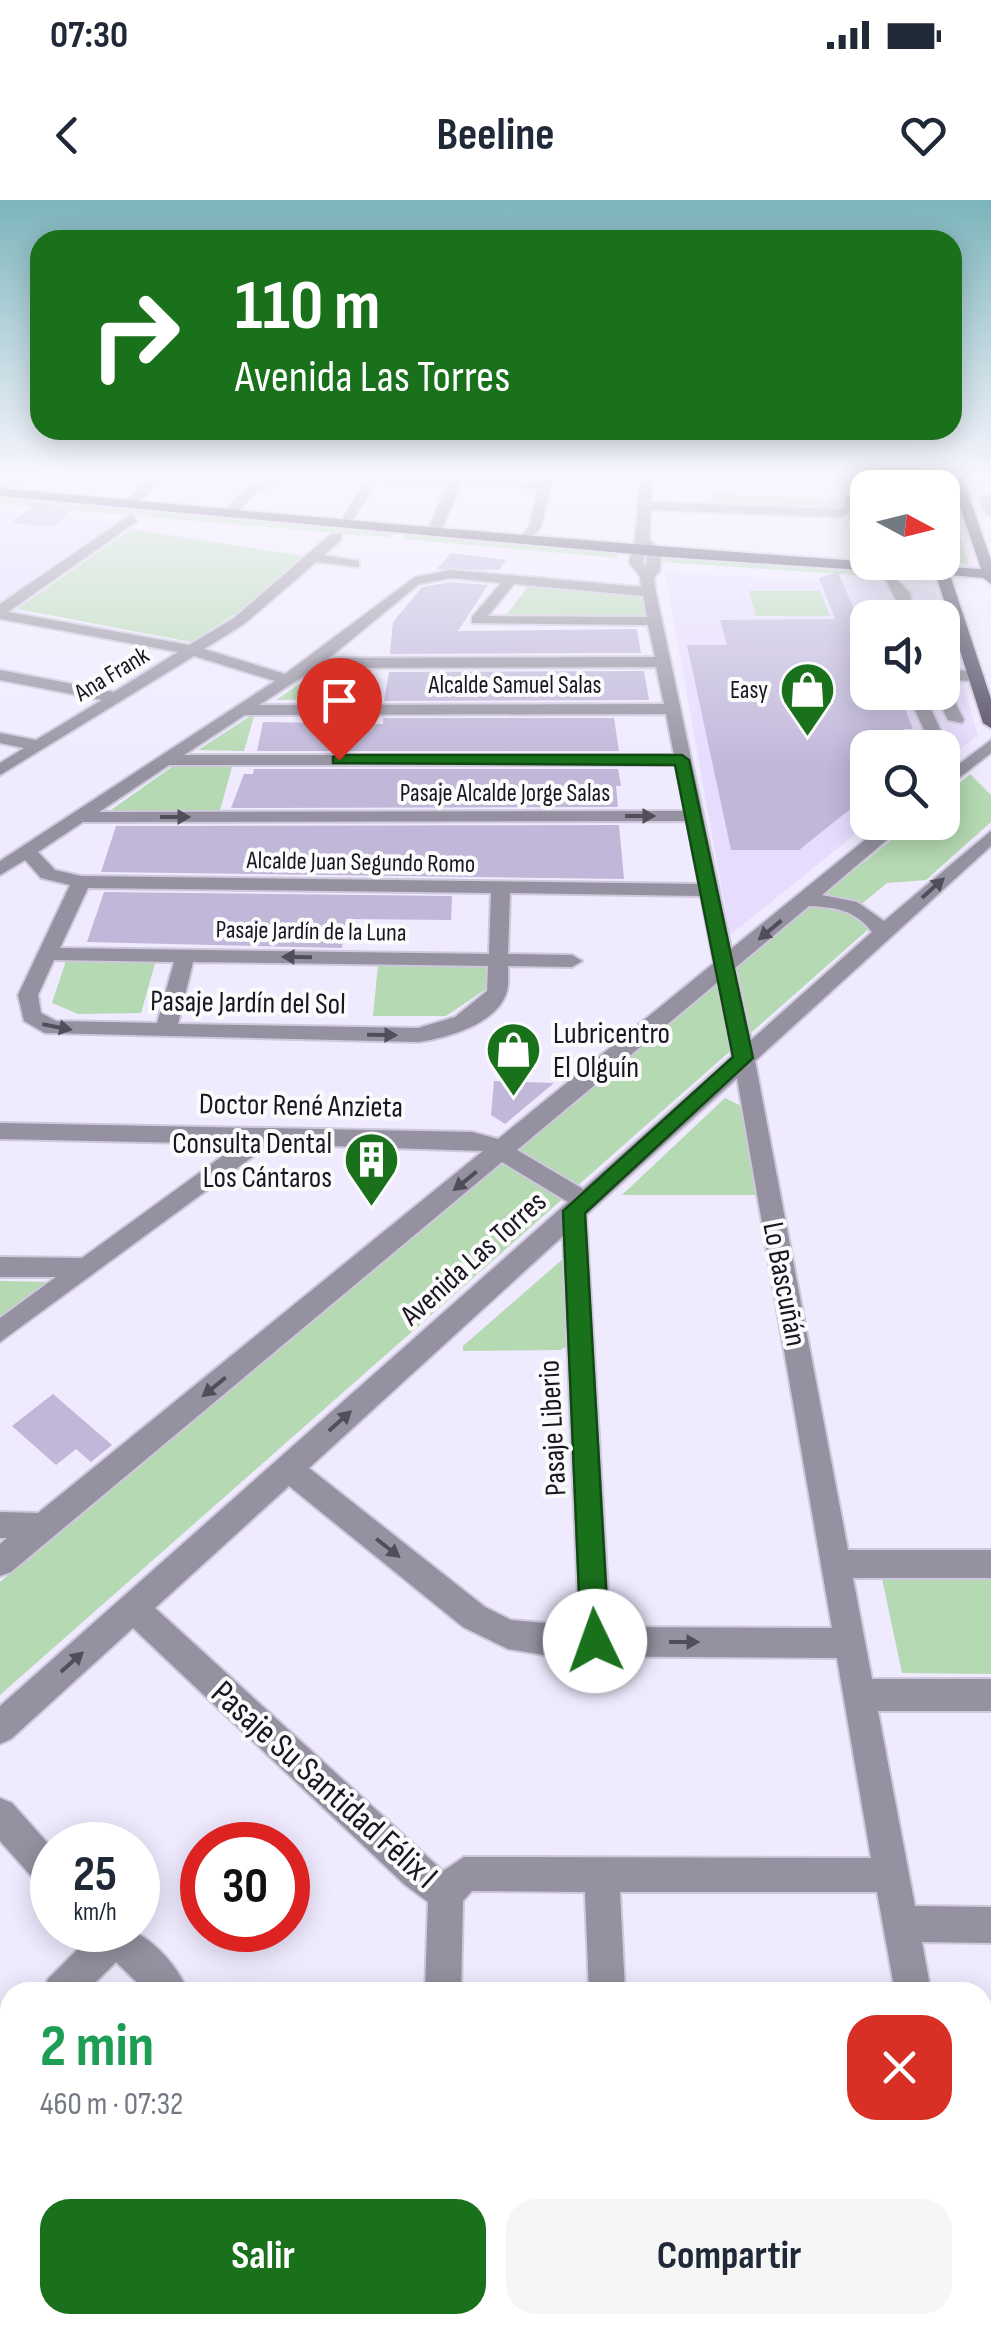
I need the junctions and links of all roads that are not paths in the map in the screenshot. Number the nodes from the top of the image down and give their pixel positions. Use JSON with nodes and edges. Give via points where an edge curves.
{"nodes":[{"id":1,"x":52,"y":573,"type":"edge"},
{"id":2,"x":296,"y":573,"type":"edge"},
{"id":3,"x":623,"y":573,"type":"edge"},
{"id":4,"x":651,"y":573,"type":"edge"},
{"id":5,"x":689,"y":573,"type":"edge"},
{"id":6,"x":960,"y":575,"type":"edge"},
{"id":7,"x":512,"y":579,"type":"junction"},
{"id":8,"x":991,"y":579,"type":"edge"},
{"id":9,"x":896,"y":580,"type":"edge"},
{"id":10,"x":944,"y":580,"type":"edge"},
{"id":11,"x":890,"y":581,"type":"junction"},
{"id":12,"x":907,"y":600,"type":"edge"},
{"id":13,"x":40,"y":606,"type":"dead end"},
{"id":14,"x":0,"y":613,"type":"edge"},
{"id":15,"x":84,"y":614,"type":"junction"},
{"id":16,"x":655,"y":621,"type":"junction"},
{"id":17,"x":65,"y":627,"type":"junction"},
{"id":18,"x":193,"y":642,"type":"junction"},
{"id":19,"x":970,"y":656,"type":"junction"},
{"id":20,"x":960,"y":660,"type":"edge"},
{"id":21,"x":663,"y":662,"type":"junction"},
{"id":22,"x":311,"y":663,"type":"junction"},
{"id":23,"x":991,"y":664,"type":"edge"},
{"id":24,"x":0,"y":675,"type":"edge"},
{"id":25,"x":960,"y":676,"type":"edge"},
{"id":26,"x":976,"y":676,"type":"junction"},
{"id":27,"x":285,"y":679,"type":"junction"},
{"id":28,"x":118,"y":698,"type":"junction"},
{"id":29,"x":672,"y":709,"type":"junction"},
{"id":30,"x":239,"y":710,"type":"junction"},
{"id":31,"x":951,"y":710,"type":"edge"},
{"id":32,"x":956,"y":720,"type":"dead end"},
{"id":33,"x":991,"y":723,"type":"edge"},
{"id":34,"x":0,"y":738,"type":"edge"},
{"id":35,"x":991,"y":744,"type":"edge"},
{"id":36,"x":39,"y":746,"type":"junction"},
{"id":37,"x":960,"y":757,"type":"edge"},
{"id":38,"x":163,"y":760,"type":"junction"},
{"id":39,"x":682,"y":760,"type":"junction"},
{"id":40,"x":971,"y":763,"type":"junction"},
{"id":41,"x":0,"y":770,"type":"edge"},
{"id":42,"x":960,"y":772,"type":"edge"},
{"id":43,"x":692,"y":816,"type":"junction"},
{"id":44,"x":78,"y":817,"type":"junction"},
{"id":45,"x":991,"y":836,"type":"edge"},
{"id":46,"x":878,"y":840,"type":"edge"},
{"id":47,"x":27,"y":851,"type":"junction"},
{"id":48,"x":0,"y":868,"type":"edge"},
{"id":49,"x":81,"y":882,"type":"junction"},
{"id":50,"x":501,"y":888,"type":"junction"},
{"id":51,"x":706,"y":890,"type":"junction"},
{"id":52,"x":806,"y":900,"type":"junction"},
{"id":53,"x":883,"y":934,"type":"junction"},
{"id":54,"x":49,"y":954,"type":"junction"},
{"id":55,"x":185,"y":956,"type":"junction"},
{"id":56,"x":500,"y":960,"type":"junction"},
{"id":57,"x":572,"y":960,"type":"dead end"},
{"id":58,"x":722,"y":970,"type":"junction"},
{"id":59,"x":166,"y":1031,"type":"junction"},
{"id":60,"x":744,"y":1058,"type":"junction"},
{"id":61,"x":0,"y":1132,"type":"edge"},
{"id":62,"x":264,"y":1136,"type":"junction"},
{"id":63,"x":502,"y":1151,"type":"junction"},
{"id":64,"x":579,"y":1206,"type":"junction"},
{"id":65,"x":0,"y":1266,"type":"edge"},
{"id":66,"x":84,"y":1268,"type":"junction"},
{"id":67,"x":0,"y":1332,"type":"edge"},
{"id":68,"x":288,"y":1468,"type":"junction"},
{"id":69,"x":0,"y":1525,"type":"edge"},
{"id":70,"x":44,"y":1526,"type":"junction"},
{"id":71,"x":0,"y":1562,"type":"edge"},
{"id":72,"x":838,"y":1564,"type":"junction"},
{"id":73,"x":991,"y":1564,"type":"edge"},
{"id":74,"x":133,"y":1608,"type":"junction"},
{"id":75,"x":595,"y":1641,"type":"junction"},
{"id":76,"x":852,"y":1643,"type":"junction"},
{"id":77,"x":861,"y":1695,"type":"junction"},
{"id":78,"x":991,"y":1695,"type":"edge"},
{"id":79,"x":0,"y":1728,"type":"edge"},
{"id":80,"x":0,"y":1816,"type":"edge"},
{"id":81,"x":30,"y":1849,"type":"edge"},
{"id":82,"x":602,"y":1873,"type":"junction"},
{"id":83,"x":892,"y":1875,"type":"junction"},
{"id":84,"x":446,"y":1894,"type":"junction"},
{"id":85,"x":901,"y":1924,"type":"junction"},
{"id":86,"x":991,"y":1925,"type":"edge"},
{"id":87,"x":94,"y":1952,"type":"edge"},
{"id":88,"x":131,"y":1952,"type":"edge"},
{"id":89,"x":69,"y":1982,"type":"edge"},
{"id":90,"x":162,"y":1982,"type":"edge"},
{"id":91,"x":443,"y":1982,"type":"edge"},
{"id":92,"x":607,"y":1982,"type":"edge"},
{"id":93,"x":911,"y":1982,"type":"edge"}],
"edges":[{"from":1,"to":14,"type":"street"},
{"from":2,"to":18,"type":"street","name":"Ana Frank","via":[[248,614]]},
{"from":3,"to":7,"type":"street"},
{"from":4,"to":16,"type":"street","name":"Lo Bascuñán"},
{"from":5,"to":11,"type":"main road"},
{"from":6,"to":8,"type":"main road"},
{"from":7,"to":16,"type":"street","via":[[477,620]]},
{"from":7,"to":22,"type":"street","via":[[428,576]]},
{"from":9,"to":11,"type":"main road"},
{"from":10,"to":19,"type":"main road"},
{"from":11,"to":12,"type":"street"},
{"from":13,"to":15,"type":"street"},
{"from":14,"to":17,"type":"street"},
{"from":15,"to":17,"type":"street"},
{"from":15,"to":18,"type":"street"},
{"from":16,"to":21,"type":"street","name":"Lo Bascuñán"},
{"from":17,"to":18,"type":"street"},
{"from":18,"to":27,"type":"street"},
{"from":18,"to":28,"type":"street","name":"Ana Frank"},
{"from":19,"to":20,"type":"street"},
{"from":19,"to":23,"type":"main road"},
{"from":19,"to":26,"type":"main road"},
{"from":21,"to":22,"type":"street"},
{"from":21,"to":29,"type":"street","name":"Lo Bascuñán"},
{"from":22,"to":27,"type":"street"},
{"from":24,"to":28,"type":"street"},
{"from":25,"to":26,"type":"street"},
{"from":26,"to":33,"type":"main road"},
{"from":27,"to":30,"type":"street"},
{"from":28,"to":36,"type":"street","name":"Ana Frank"},
{"from":29,"to":30,"type":"street","name":"Alcalde Samuel Salas"},
{"from":29,"to":39,"type":"street","name":"Lo Bascuñán"},
{"from":30,"to":38,"type":"street"},
{"from":31,"to":32,"type":"street"},
{"from":34,"to":36,"type":"street"},
{"from":35,"to":40,"type":"street"},
{"from":36,"to":41,"type":"street","name":"Ana Frank"},
{"from":37,"to":40,"type":"street"},
{"from":38,"to":39,"type":"street"},
{"from":38,"to":44,"type":"street"},
{"from":39,"to":43,"type":"street","name":"Lo Bascuñán"},
{"from":40,"to":42,"type":"street"},
{"from":44,"to":43,"type":"street","name":"Pasaje Alcalde Jorge Salas","one_way":true},
{"from":43,"to":51,"type":"street","name":"Lo Bascuñán"},
{"from":44,"to":47,"type":"street"},
{"from":53,"to":45,"type":"street","name":"Avenida Las Torres","one_way":true},
{"from":46,"to":52,"type":"street","name":"Avenida Las Torres"},
{"from":47,"to":48,"type":"street"},
{"from":47,"to":49,"type":"street","name":"Alcalde Juan Segundo Romo","via":[[48,874]]},
{"from":49,"to":50,"type":"street","name":"Alcalde Juan Segundo Romo"},
{"from":49,"to":54,"type":"street","name":"Pasaje Jardín del Sol"},
{"from":50,"to":51,"type":"street","name":"Alcalde Juan Segundo Romo"},
{"from":50,"to":56,"type":"street","name":"Pasaje Jardín del Sol"},
{"from":51,"to":58,"type":"street","name":"Lo Bascuñán"},
{"from":52,"to":53,"type":"street","via":[[854,906]]},
{"from":52,"to":58,"type":"street","name":"Avenida Las Torres","one_way":true},
{"from":53,"to":60,"type":"street","name":"Avenida Las Torres"},
{"from":54,"to":55,"type":"street","name":"Pasaje Jardín de la Luna"},
{"from":54,"to":59,"type":"street","name":"Pasaje Jardín del Sol","one_way":true,"via":[[27,1002],[36,1021],[72,1030]]},
{"from":56,"to":55,"type":"street","name":"Pasaje Jardín de la Luna","one_way":true},
{"from":55,"to":59,"type":"street"},
{"from":56,"to":57,"type":"street","name":"Pasaje Jardín de la Luna"},
{"from":59,"to":56,"type":"street","name":"Pasaje Jardín del Sol","one_way":true,"via":[[430,1034],[460,1024],[493,998]]},
{"from":58,"to":60,"type":"street","name":"Lo Bascuñán"},
{"from":58,"to":63,"type":"street","name":"Avenida Las Torres"},
{"from":60,"to":64,"type":"street","name":"Avenida Las Torres"},
{"from":60,"to":72,"type":"street","name":"Lo Bascuñán"},
{"from":61,"to":62,"type":"street","name":"Doctor René Anzieta"},
{"from":62,"to":63,"type":"street","name":"Doctor René Anzieta","via":[[472,1140]]},
{"from":62,"to":66,"type":"street"},
{"from":63,"to":64,"type":"street","name":"Doctor René Anzieta"},
{"from":63,"to":70,"type":"street","name":"Avenida Las Torres","one_way":true},
{"from":68,"to":64,"type":"street","name":"Avenida Las Torres","one_way":true},
{"from":64,"to":75,"type":"street","name":"Pasaje Liberio"},
{"from":65,"to":66,"type":"street"},
{"from":66,"to":67,"type":"street"},
{"from":68,"to":74,"type":"street","name":"Avenida Las Torres"},
{"from":68,"to":75,"type":"street","one_way":true,"via":[[490,1627],[528,1640]]},
{"from":69,"to":70,"type":"street"},
{"from":70,"to":71,"type":"street","name":"Avenida Las Torres"},
{"from":72,"to":73,"type":"street"},
{"from":72,"to":76,"type":"street","name":"Lo Bascuñán"},
{"from":79,"to":74,"type":"street","name":"Avenida Las Torres","one_way":true},
{"from":74,"to":84,"type":"street","name":"Pasaje Su Santidad Félix I"},
{"from":75,"to":76,"type":"street","one_way":true},
{"from":76,"to":77,"type":"street","name":"Lo Bascuñán"},
{"from":77,"to":78,"type":"street"},
{"from":77,"to":83,"type":"street","name":"Lo Bascuñán"},
{"from":80,"to":81,"type":"street"},
{"from":82,"to":83,"type":"street","name":"Pasaje Su Santidad Félix I"},
{"from":82,"to":84,"type":"street","name":"Pasaje Su Santidad Félix I","via":[[464,1874]]},
{"from":82,"to":92,"type":"street"},
{"from":83,"to":85,"type":"street","name":"Lo Bascuñán"},
{"from":84,"to":91,"type":"street"},
{"from":85,"to":86,"type":"street"},
{"from":85,"to":93,"type":"street","name":"Lo Bascuñán"},
{"from":87,"to":89,"type":"street"},
{"from":88,"to":90,"type":"street"}]}
